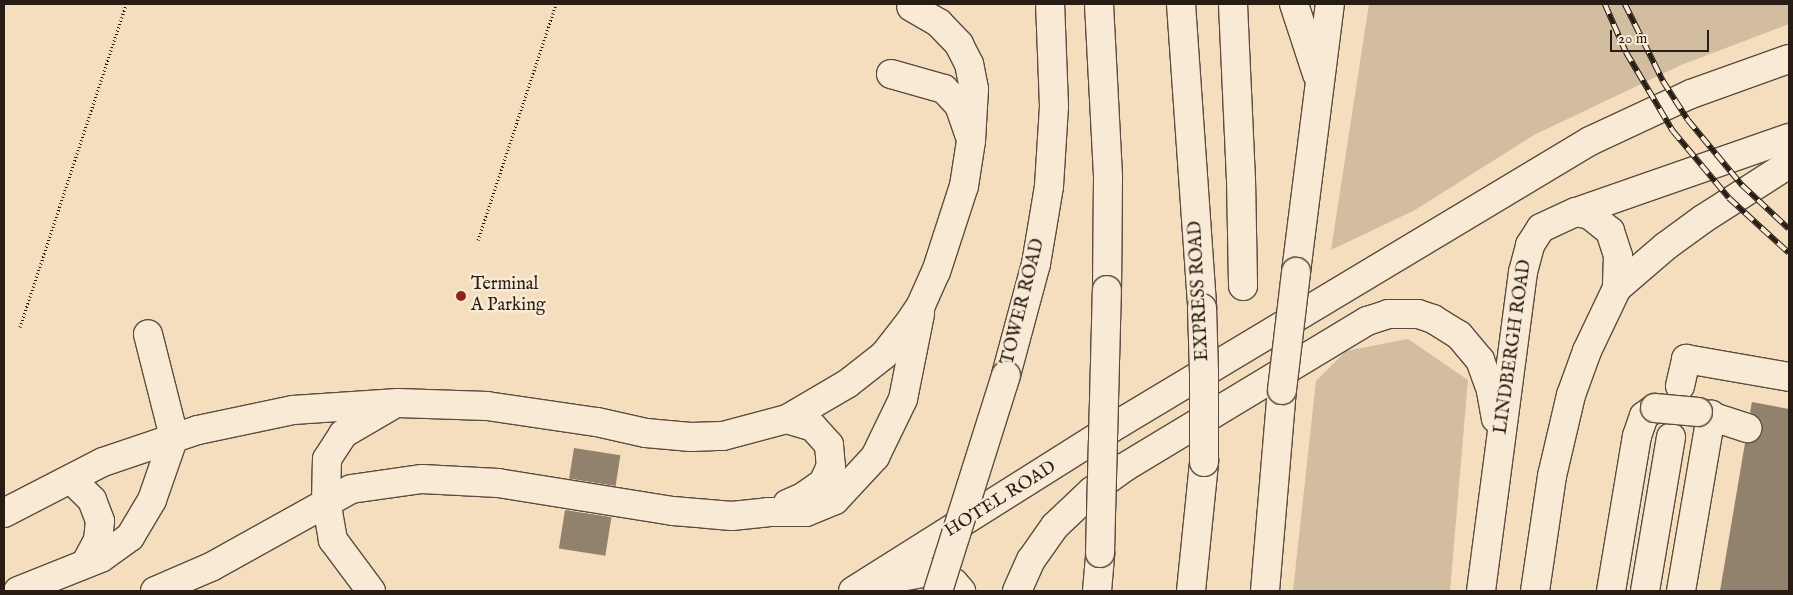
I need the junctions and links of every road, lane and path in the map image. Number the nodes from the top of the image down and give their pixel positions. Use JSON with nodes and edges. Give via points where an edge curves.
{"nodes":[{"id":1,"x":126,"y":4,"type":"edge"},
{"id":2,"x":556,"y":4,"type":"edge"},
{"id":3,"x":1050,"y":4,"type":"edge"},
{"id":4,"x":1181,"y":4,"type":"edge"},
{"id":5,"x":1233,"y":4,"type":"edge"},
{"id":6,"x":1294,"y":4,"type":"edge"},
{"id":7,"x":1330,"y":4,"type":"edge"},
{"id":8,"x":911,"y":7,"type":"dead end"},
{"id":9,"x":1100,"y":10,"type":"edge"},
{"id":10,"x":1789,"y":59,"type":"edge"},
{"id":11,"x":891,"y":74,"type":"dead end"},
{"id":12,"x":1319,"y":81,"type":"junction"},
{"id":13,"x":1789,"y":138,"type":"edge"},
{"id":14,"x":971,"y":141,"type":"junction"},
{"id":15,"x":1789,"y":164,"type":"edge"},
{"id":16,"x":1576,"y":212,"type":"junction"},
{"id":17,"x":478,"y":240,"type":"dead end"},
{"id":18,"x":1242,"y":286,"type":"dead end"},
{"id":19,"x":1617,"y":288,"type":"junction"},
{"id":20,"x":921,"y":305,"type":"junction"},
{"id":21,"x":20,"y":327,"type":"dead end"},
{"id":22,"x":148,"y":334,"type":"dead end"},
{"id":23,"x":1789,"y":377,"type":"edge"},
{"id":24,"x":1680,"y":386,"type":"dead end"},
{"id":25,"x":398,"y":402,"type":"junction"},
{"id":26,"x":1704,"y":414,"type":"junction"},
{"id":27,"x":787,"y":419,"type":"junction"},
{"id":28,"x":1747,"y":428,"type":"dead end"},
{"id":29,"x":174,"y":437,"type":"junction"},
{"id":30,"x":1671,"y":437,"type":"dead end"},
{"id":31,"x":1498,"y":456,"type":"junction"},
{"id":32,"x":70,"y":479,"type":"junction"},
{"id":33,"x":326,"y":502,"type":"junction"},
{"id":34,"x":768,"y":512,"type":"junction"},
{"id":35,"x":4,"y":513,"type":"edge"},
{"id":36,"x":86,"y":564,"type":"junction"},
{"id":37,"x":861,"y":587,"type":"edge"},
{"id":38,"x":1188,"y":587,"type":"edge"},
{"id":39,"x":18,"y":591,"type":"edge"},
{"id":40,"x":155,"y":591,"type":"edge"},
{"id":41,"x":371,"y":591,"type":"edge"},
{"id":42,"x":938,"y":591,"type":"edge"},
{"id":43,"x":961,"y":591,"type":"edge"},
{"id":44,"x":1017,"y":591,"type":"edge"},
{"id":45,"x":1097,"y":591,"type":"edge"},
{"id":46,"x":1265,"y":591,"type":"edge"},
{"id":47,"x":1481,"y":591,"type":"edge"},
{"id":48,"x":1535,"y":591,"type":"edge"},
{"id":49,"x":1612,"y":591,"type":"edge"},
{"id":50,"x":1645,"y":591,"type":"edge"},
{"id":51,"x":1682,"y":591,"type":"edge"}],
"edges":[{"from":1,"to":21,"type":"path"},
{"from":2,"to":17,"type":"path"},
{"from":3,"to":42,"type":"street","name":"TOWER ROAD","bridge":true,"via":[[1054,106],[1049,186],[1036,264],[1006,375]]},
{"from":4,"to":38,"type":"street","name":"EXPRESS ROAD","bridge":true,"via":[[1204,373],[1204,462]]},
{"from":5,"to":18,"type":"street"},
{"from":6,"to":12,"type":"street"},
{"from":7,"to":12,"type":"street"},
{"from":8,"to":14,"type":"street","via":[[939,23],[958,44],[969,64],[974,89]]},
{"from":9,"to":45,"type":"street","bridge":true,"via":[[1108,187]]},
{"from":10,"to":37,"type":"street","name":"HOTEL ROAD","via":[[1691,94],[1590,141],[1148,407]]},
{"from":11,"to":14,"type":"street","via":[[944,89],[959,105]]},
{"from":12,"to":46,"type":"street","bridge":true,"via":[[1282,390]]},
{"from":13,"to":16,"type":"street","name":"LINDBERGH ROAD"},
{"from":14,"to":20,"type":"street","via":[[964,186],[936,272]]},
{"from":15,"to":19,"type":"street","via":[[1703,219]]},
{"from":16,"to":19,"type":"street","via":[[1590,215],[1610,231],[1618,256]]},
{"from":16,"to":31,"type":"street","name":"LINDBERGH ROAD","via":[[1541,228],[1530,245],[1523,272]]},
{"from":19,"to":48,"type":"street","via":[[1587,350],[1571,394],[1552,476]]},
{"from":20,"to":27,"type":"street","via":[[884,355],[847,384]]},
{"from":20,"to":34,"type":"street","via":[[903,399],[875,457],[835,500],[806,512]]},
{"from":22,"to":29,"type":"street"},
{"from":23,"to":24,"type":"street","via":[[1686,359]]},
{"from":25,"to":27,"type":"street","via":[[487,406],[597,422],[646,433],[691,437],[723,436]]},
{"from":25,"to":29,"type":"street","via":[[293,410]]},
{"from":25,"to":33,"type":"street","via":[[344,434],[327,459]]},
{"from":26,"to":28,"type":"street"},
{"from":26,"to":49,"type":"street","bridge":true,"via":[[1655,408],[1644,416],[1637,436]]},
{"from":26,"to":51,"type":"street"},
{"from":27,"to":34,"type":"street","via":[[813,427],[829,445],[831,466],[824,483],[803,497]]},
{"from":29,"to":32,"type":"street","via":[[103,462]]},
{"from":29,"to":36,"type":"street","via":[[152,500],[130,537]]},
{"from":30,"to":50,"type":"street"},
{"from":31,"to":44,"type":"street","via":[[1491,391],[1480,360],[1470,347],[1459,335],[1433,319],[1418,314],[1388,314],[1360,325],[1092,491],[1055,526],[1031,560]]},
{"from":31,"to":47,"type":"street","name":"LINDBERGH ROAD"},
{"from":32,"to":35,"type":"street"},
{"from":32,"to":36,"type":"street","via":[[92,500],[100,521],[98,540]]},
{"from":33,"to":34,"type":"street","via":[[352,489],[422,479],[498,483],[683,512],[732,516]]},
{"from":33,"to":40,"type":"street","via":[[211,567]]},
{"from":33,"to":41,"type":"street","via":[[333,540]]},
{"from":36,"to":39,"type":"street"},
{"from":37,"to":43,"type":"street","via":[[928,572],[954,583]]}]}
